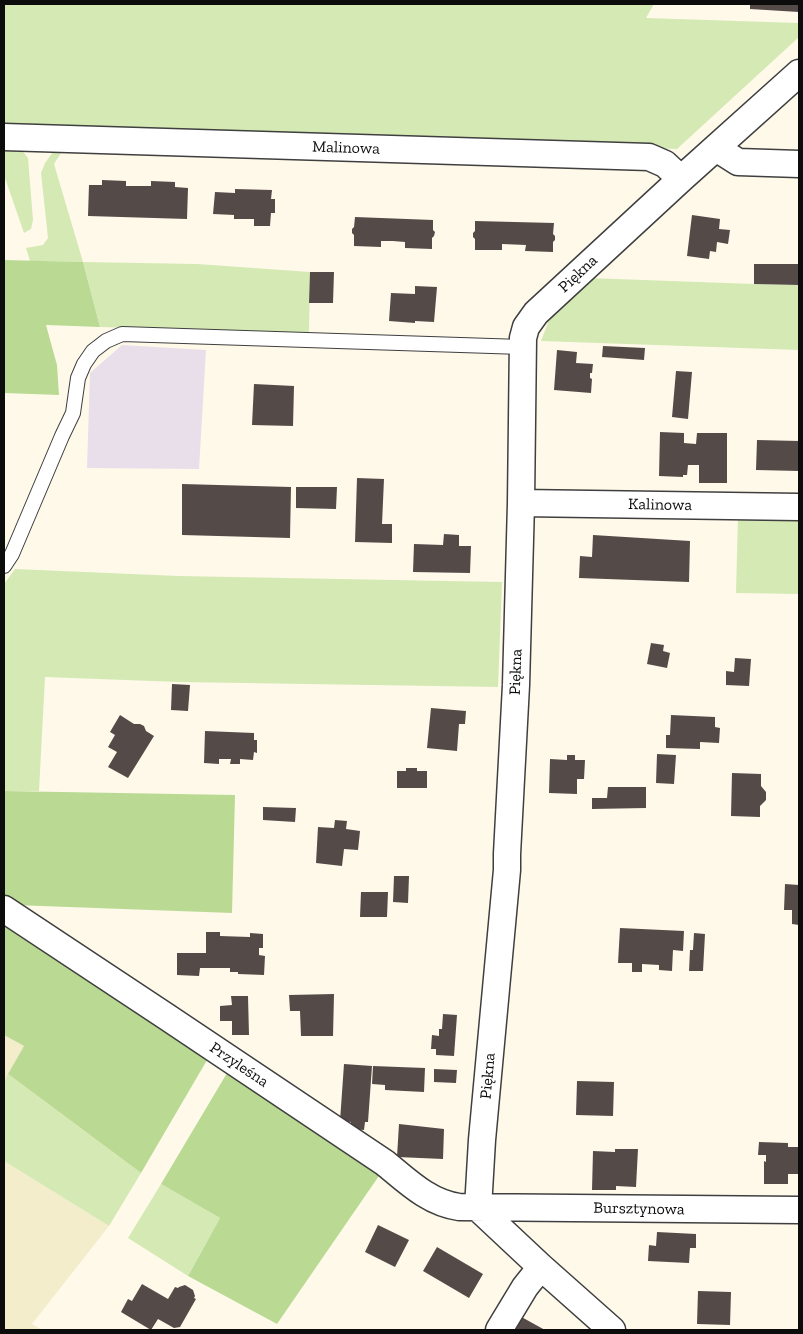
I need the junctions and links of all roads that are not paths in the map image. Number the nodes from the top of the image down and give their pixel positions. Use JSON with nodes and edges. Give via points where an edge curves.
{"nodes":[{"id":1,"x":799,"y":73,"type":"edge"},
{"id":2,"x":4,"y":137,"type":"edge"},
{"id":3,"x":716,"y":148,"type":"junction"},
{"id":4,"x":799,"y":164,"type":"edge"},
{"id":5,"x":681,"y":179,"type":"junction"},
{"id":6,"x":522,"y":347,"type":"junction"},
{"id":7,"x":521,"y":503,"type":"junction"},
{"id":8,"x":799,"y":508,"type":"edge"},
{"id":9,"x":4,"y":566,"type":"edge"},
{"id":10,"x":4,"y":909,"type":"edge"},
{"id":11,"x":478,"y":1208,"type":"junction"},
{"id":12,"x":799,"y":1210,"type":"edge"},
{"id":13,"x":541,"y":1266,"type":"junction"},
{"id":14,"x":499,"y":1330,"type":"edge"},
{"id":15,"x":612,"y":1330,"type":"edge"}],
"edges":[{"from":1,"to":3,"type":"street","name":"Piękna"},
{"from":2,"to":5,"type":"street","name":"Malinowa","via":[[649,157],[665,164]]},
{"from":3,"to":4,"type":"street","via":[[738,162]]},
{"from":3,"to":5,"type":"street","name":"Piękna"},
{"from":5,"to":6,"type":"street","name":"Piękna","via":[[536,313],[526,327]]},
{"from":6,"to":7,"type":"street","name":"Piękna"},
{"from":6,"to":9,"type":"lane","via":[[122,334],[106,341],[84,364],[78,378],[73,413]]},
{"from":7,"to":8,"type":"street","name":"Kalinowa"},
{"from":7,"to":11,"type":"street","name":"Piękna","via":[[507,870]]},
{"from":10,"to":11,"type":"street","name":"Przyleśna","via":[[385,1163],[416,1189],[440,1203]]},
{"from":11,"to":12,"type":"street","name":"Bursztynowa"},
{"from":11,"to":13,"type":"street"},
{"from":13,"to":14,"type":"street"},
{"from":13,"to":15,"type":"street"}]}
